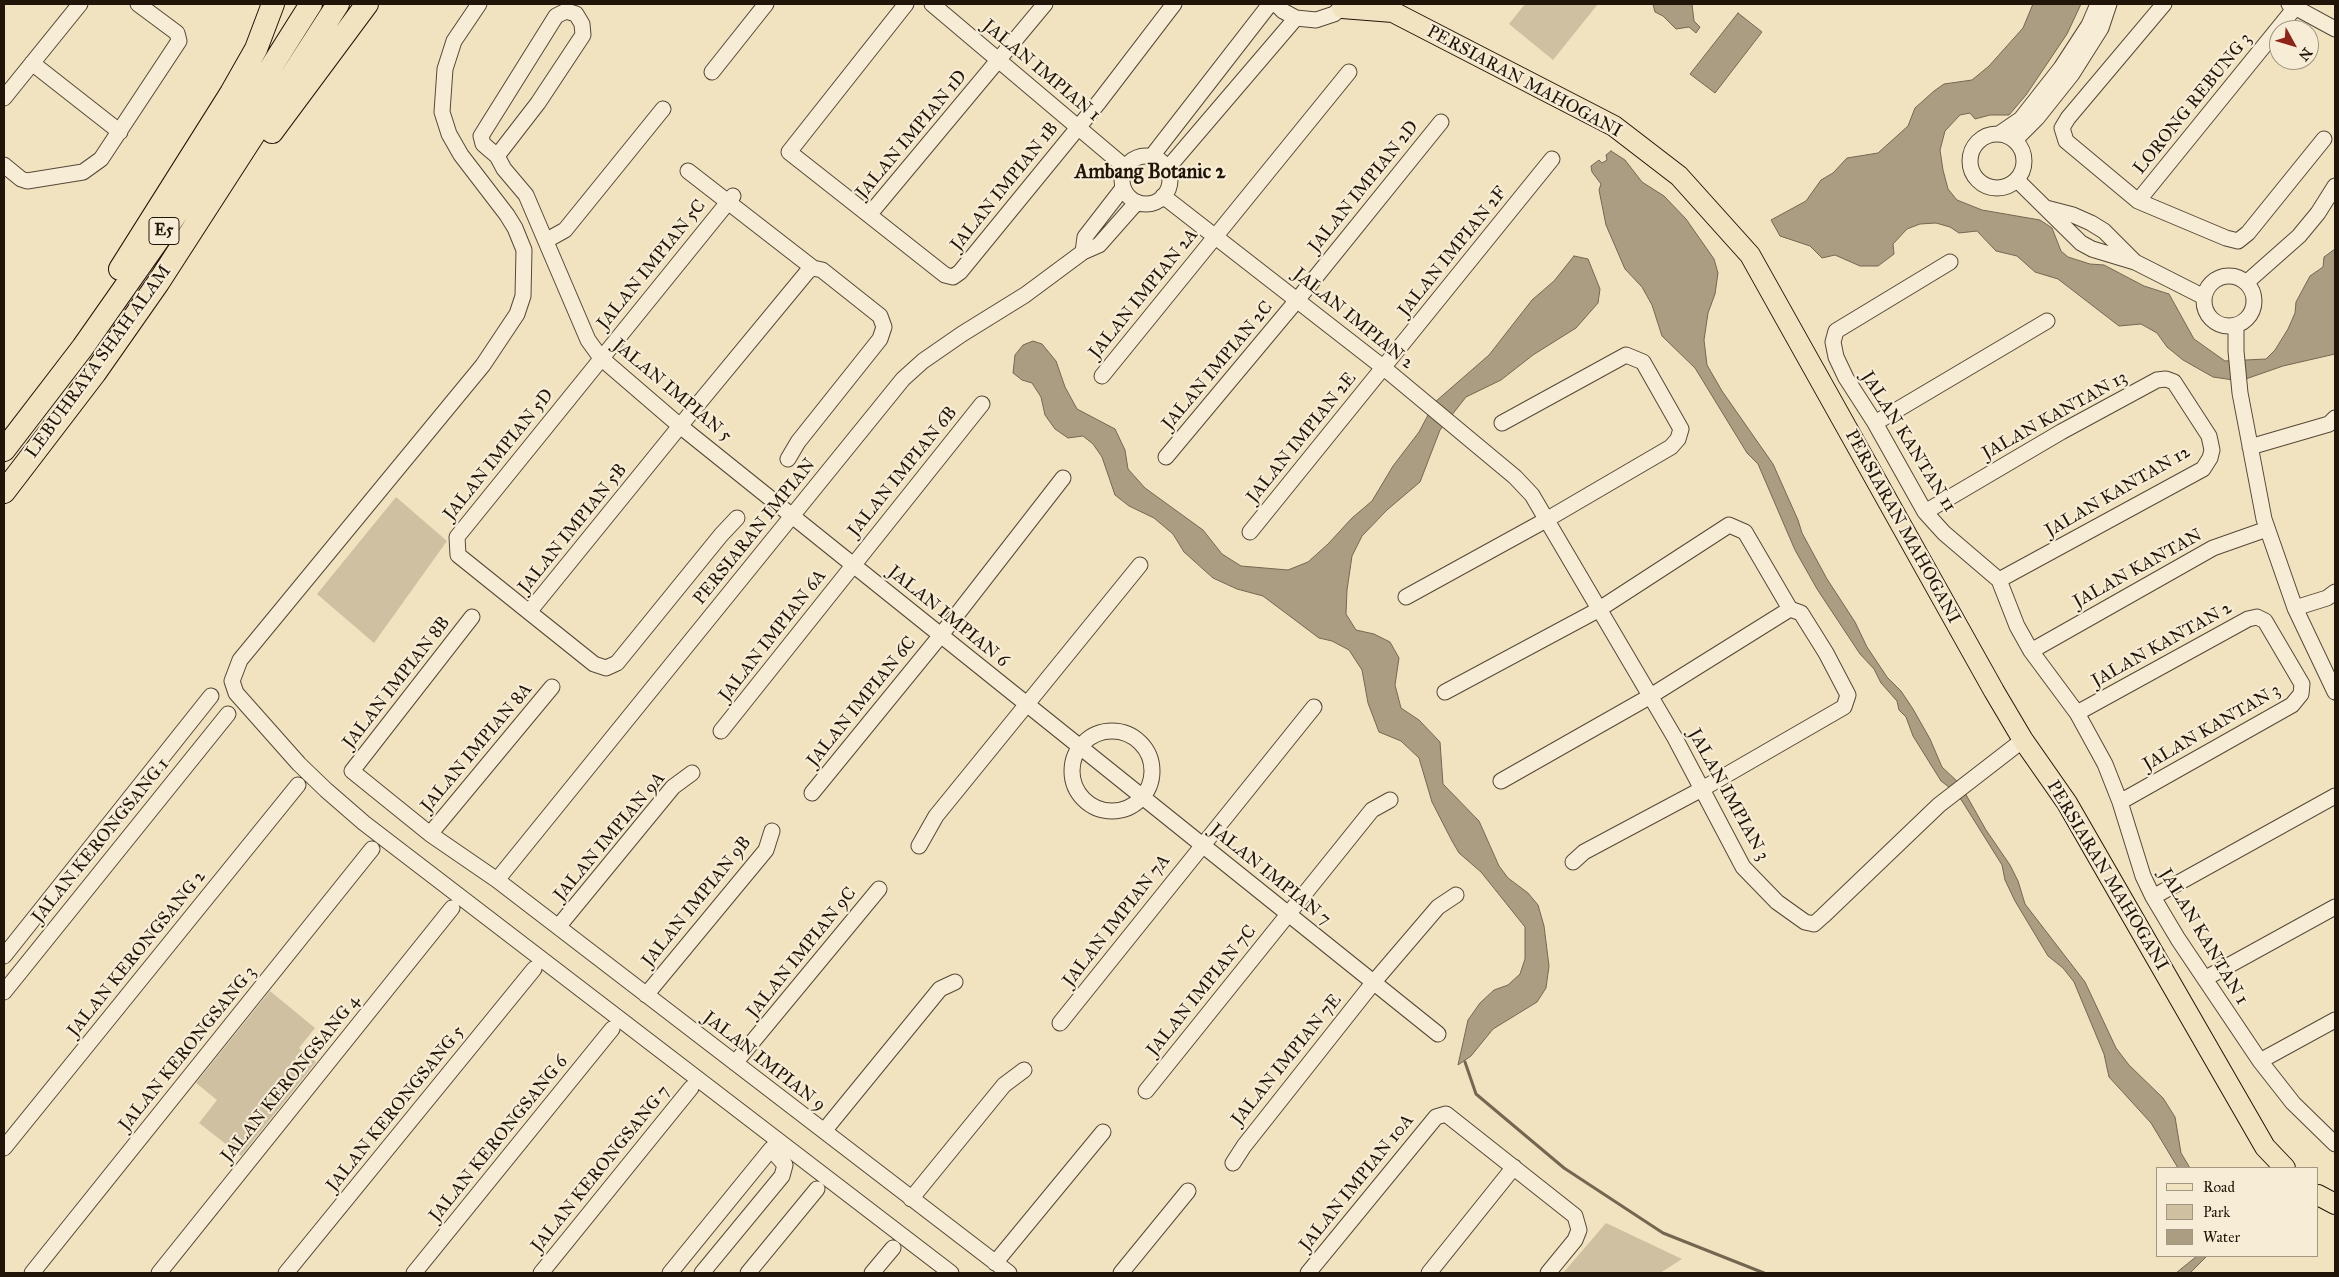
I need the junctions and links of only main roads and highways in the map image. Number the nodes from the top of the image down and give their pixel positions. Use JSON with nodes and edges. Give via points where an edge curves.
{"nodes":[{"id":1,"x":273,"y":4,"type":"edge"},
{"id":2,"x":311,"y":4,"type":"edge"},
{"id":3,"x":338,"y":4,"type":"edge"},
{"id":4,"x":367,"y":4,"type":"edge"},
{"id":5,"x":1344,"y":6,"type":"edge"},
{"id":6,"x":1389,"y":8,"type":"edge"},
{"id":7,"x":158,"y":282,"type":"junction"},
{"id":8,"x":6,"y":447,"type":"edge"},
{"id":9,"x":4,"y":492,"type":"edge"},
{"id":10,"x":2284,"y":1167,"type":"edge"},
{"id":11,"x":2319,"y":1196,"type":"edge"},
{"id":12,"x":2335,"y":1204,"type":"edge"}],
"edges":[{"from":1,"to":8,"type":"highway","via":[[256,49],[214,122]]},
{"from":2,"to":8,"type":"highway","name":"LEBUHRAYA SHAH ALAM","number":"E5","via":[[198,183],[83,347]]},
{"from":3,"to":7,"type":"highway","name":"LEBUHRAYA SHAH ALAM","number":"E5"},
{"from":4,"to":7,"type":"highway"},
{"from":5,"to":6,"type":"main road"},
{"from":6,"to":10,"type":"main road","name":"PERSIARAN MAHOGANI","via":[[1614,126],[1679,176],[1750,255],[1994,691],[2072,812],[2265,1148]]},
{"from":7,"to":9,"type":"highway","name":"LEBUHRAYA SHAH ALAM","number":"E5","via":[[95,373]]},
{"from":11,"to":12,"type":"main road"}]}
